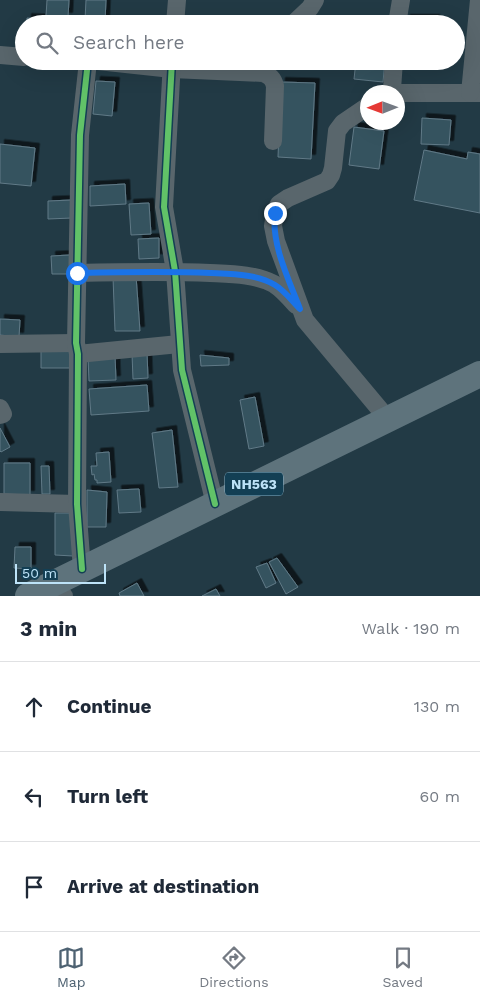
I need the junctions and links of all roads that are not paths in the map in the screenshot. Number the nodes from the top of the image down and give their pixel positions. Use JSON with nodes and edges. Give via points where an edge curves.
{"nodes":[{"id":1,"x":177,"y":0,"type":"edge"},
{"id":2,"x":316,"y":0,"type":"edge"},
{"id":3,"x":401,"y":0,"type":"edge"},
{"id":4,"x":479,"y":0,"type":"edge"},
{"id":5,"x":176,"y":15,"type":"edge"},
{"id":6,"x":303,"y":15,"type":"edge"},
{"id":7,"x":398,"y":15,"type":"edge"},
{"id":8,"x":0,"y":55,"type":"edge"},
{"id":9,"x":15,"y":56,"type":"edge"},
{"id":10,"x":87,"y":70,"type":"edge"},
{"id":11,"x":172,"y":70,"type":"edge"},
{"id":12,"x":268,"y":70,"type":"edge"},
{"id":13,"x":394,"y":70,"type":"edge"},
{"id":14,"x":393,"y":85,"type":"edge"},
{"id":15,"x":405,"y":92,"type":"edge"},
{"id":16,"x":475,"y":93,"type":"edge"},
{"id":17,"x":360,"y":111,"type":"edge"},
{"id":18,"x":273,"y":141,"type":"dead end"},
{"id":19,"x":175,"y":271,"type":"junction"},
{"id":20,"x":77,"y":273,"type":"junction"},
{"id":21,"x":300,"y":309,"type":"junction"},
{"id":22,"x":0,"y":344,"type":"edge"},
{"id":23,"x":179,"y":344,"type":"junction"},
{"id":24,"x":77,"y":348,"type":"junction"},
{"id":25,"x":480,"y":374,"type":"edge"},
{"id":26,"x":480,"y":392,"type":"edge"},
{"id":27,"x":0,"y":408,"type":"edge"},
{"id":28,"x":0,"y":415,"type":"edge"},
{"id":29,"x":387,"y":418,"type":"junction"},
{"id":30,"x":0,"y":502,"type":"edge"},
{"id":31,"x":77,"y":504,"type":"junction"},
{"id":32,"x":214,"y":504,"type":"junction"},
{"id":33,"x":82,"y":569,"type":"junction"},
{"id":34,"x":28,"y":596,"type":"edge"},
{"id":35,"x":62,"y":596,"type":"edge"}],
"edges":[{"from":1,"to":5,"type":"street"},
{"from":2,"to":6,"type":"street"},
{"from":3,"to":7,"type":"street"},
{"from":4,"to":16,"type":"street"},
{"from":8,"to":9,"type":"street"},
{"from":10,"to":20,"type":"street","via":[[80,135]]},
{"from":11,"to":19,"type":"street","via":[[164,207]]},
{"from":12,"to":18,"type":"street","via":[[275,86]]},
{"from":13,"to":14,"type":"street"},
{"from":15,"to":16,"type":"street"},
{"from":17,"to":21,"type":"street","via":[[343,122],[337,131],[333,168],[326,181],[288,198],[279,204],[275,213],[276,241]]},
{"from":19,"to":20,"type":"street"},
{"from":19,"to":21,"type":"street","via":[[235,274],[262,279],[280,289]]},
{"from":19,"to":23,"type":"street"},
{"from":20,"to":24,"type":"street"},
{"from":21,"to":29,"type":"street","via":[[309,325]]},
{"from":22,"to":24,"type":"street"},
{"from":23,"to":24,"type":"street"},
{"from":23,"to":32,"type":"street","via":[[182,370]]},
{"from":24,"to":31,"type":"street"},
{"from":25,"to":29,"type":"highway","number":"NH563"},
{"from":26,"to":35,"type":"highway","number":"NH563"},
{"from":27,"to":28,"type":"street","via":[[3,414]]},
{"from":29,"to":32,"type":"highway","number":"NH563"},
{"from":30,"to":31,"type":"street"},
{"from":31,"to":33,"type":"street"},
{"from":32,"to":33,"type":"highway","number":"NH563"},
{"from":33,"to":34,"type":"highway","number":"NH563"}]}
